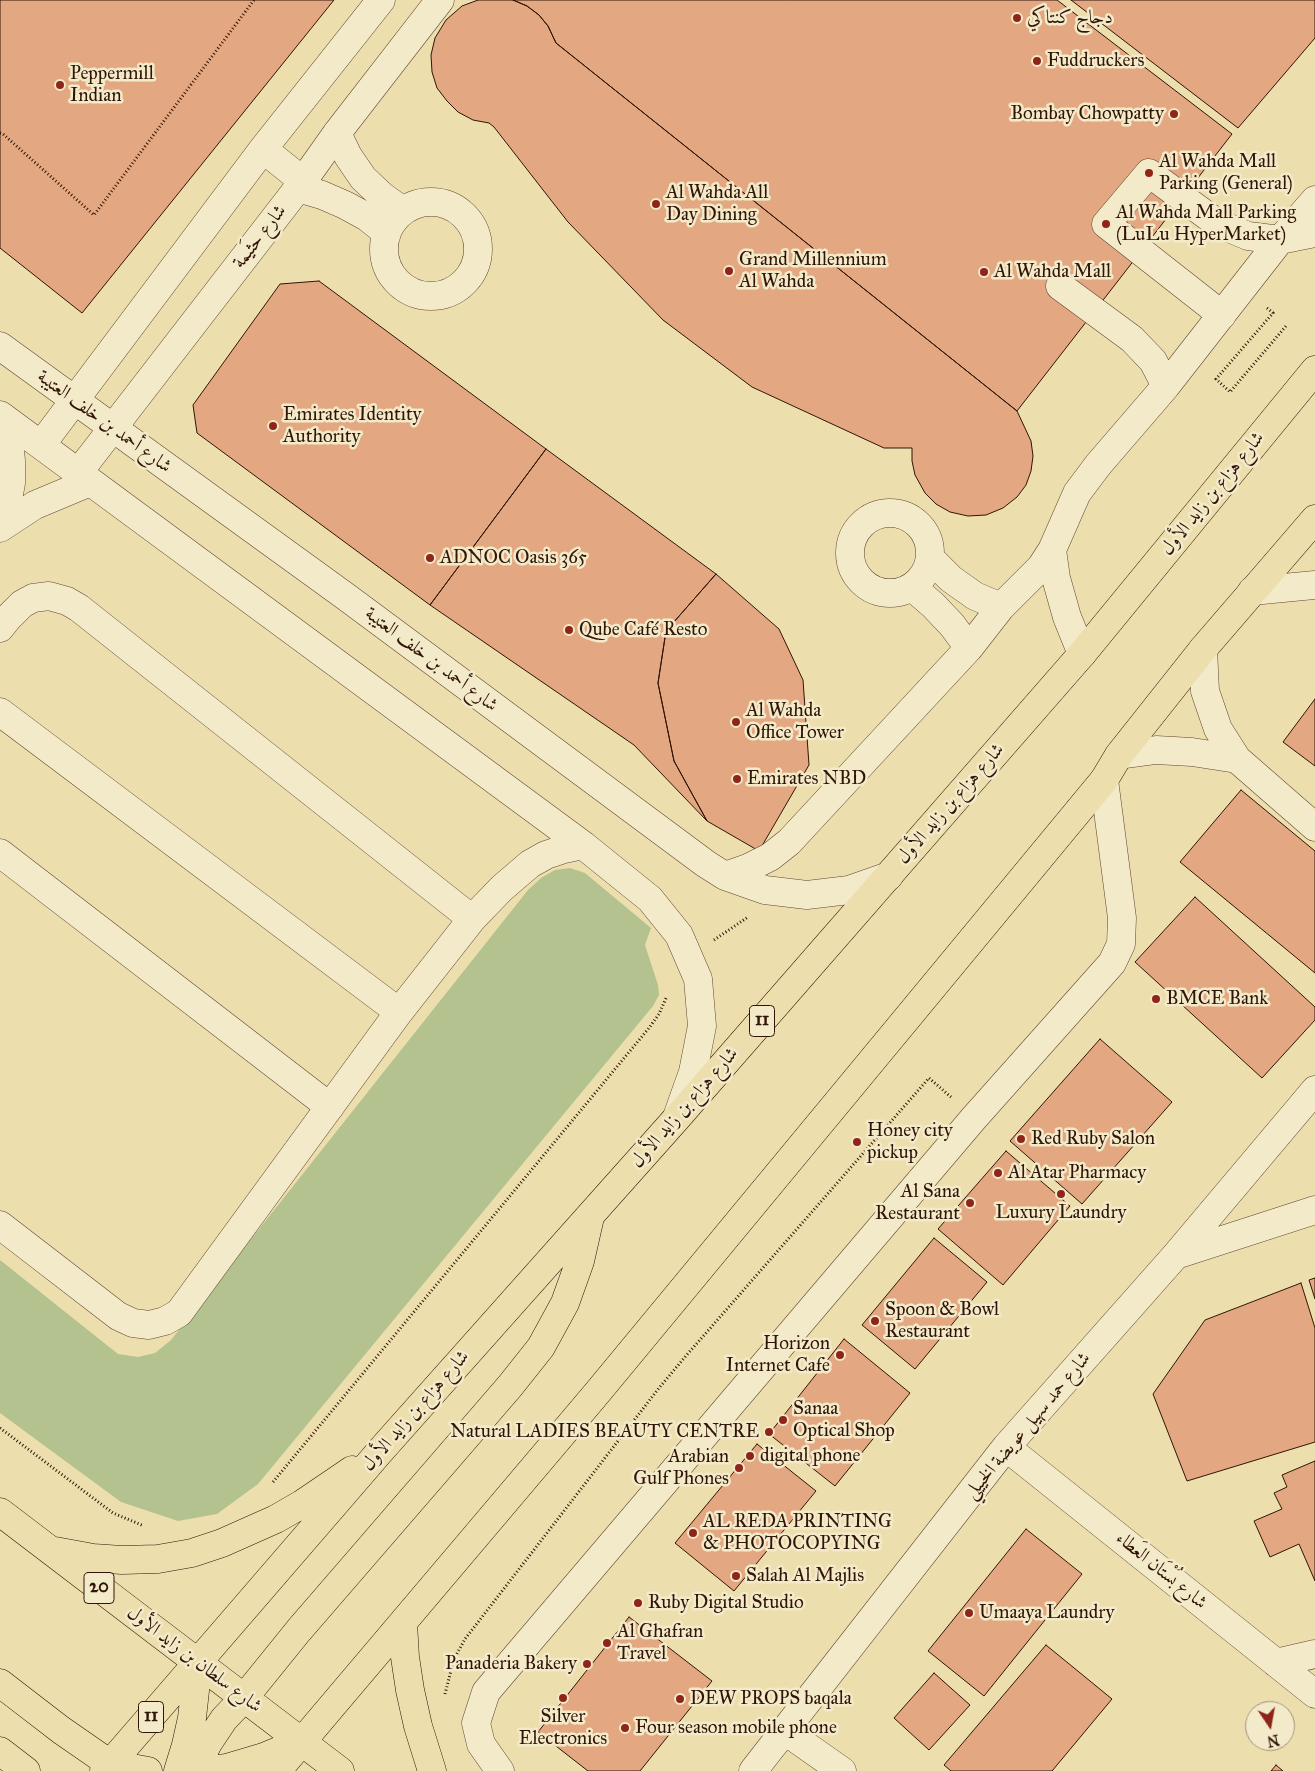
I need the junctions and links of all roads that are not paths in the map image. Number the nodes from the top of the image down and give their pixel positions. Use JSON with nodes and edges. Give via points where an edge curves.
{"nodes":[{"id":1,"x":381,"y":0,"type":"edge"},
{"id":2,"x":440,"y":0,"type":"edge"},
{"id":3,"x":337,"y":133,"type":"junction"},
{"id":4,"x":263,"y":149,"type":"junction"},
{"id":5,"x":300,"y":184,"type":"junction"},
{"id":6,"x":1315,"y":200,"type":"edge"},
{"id":7,"x":403,"y":211,"type":"junction"},
{"id":8,"x":387,"y":233,"type":"junction"},
{"id":9,"x":1315,"y":233,"type":"edge"},
{"id":10,"x":1280,"y":240,"type":"junction"},
{"id":11,"x":1060,"y":286,"type":"dead end"},
{"id":12,"x":1222,"y":315,"type":"junction"},
{"id":13,"x":0,"y":346,"type":"edge"},
{"id":14,"x":1315,"y":370,"type":"edge"},
{"id":15,"x":1166,"y":386,"type":"junction"},
{"id":16,"x":74,"y":401,"type":"junction"},
{"id":17,"x":2,"y":417,"type":"edge"},
{"id":18,"x":112,"y":428,"type":"junction"},
{"id":19,"x":41,"y":445,"type":"junction"},
{"id":20,"x":84,"y":477,"type":"junction"},
{"id":21,"x":1315,"y":519,"type":"edge"},
{"id":22,"x":0,"y":527,"type":"edge"},
{"id":23,"x":1052,"y":550,"type":"junction"},
{"id":24,"x":930,"y":558,"type":"junction"},
{"id":25,"x":1315,"y":585,"type":"edge"},
{"id":26,"x":912,"y":587,"type":"junction"},
{"id":27,"x":1252,"y":591,"type":"junction"},
{"id":28,"x":1001,"y":608,"type":"junction"},
{"id":29,"x":0,"y":628,"type":"edge"},
{"id":30,"x":969,"y":648,"type":"junction"},
{"id":31,"x":1203,"y":649,"type":"junction"},
{"id":32,"x":1082,"y":654,"type":"junction"},
{"id":33,"x":0,"y":712,"type":"edge"},
{"id":34,"x":1118,"y":755,"type":"junction"},
{"id":35,"x":1236,"y":760,"type":"junction"},
{"id":36,"x":1104,"y":780,"type":"junction"},
{"id":37,"x":1315,"y":827,"type":"edge"},
{"id":38,"x":583,"y":845,"type":"junction"},
{"id":39,"x":0,"y":853,"type":"edge"},
{"id":40,"x":725,"y":876,"type":"junction"},
{"id":41,"x":889,"y":876,"type":"junction"},
{"id":42,"x":472,"y":918,"type":"junction"},
{"id":43,"x":399,"y":1012,"type":"junction"},
{"id":44,"x":1315,"y":1090,"type":"edge"},
{"id":45,"x":330,"y":1107,"type":"junction"},
{"id":46,"x":676,"y":1119,"type":"junction"},
{"id":47,"x":1315,"y":1210,"type":"edge"},
{"id":48,"x":590,"y":1215,"type":"junction"},
{"id":49,"x":0,"y":1226,"type":"edge"},
{"id":50,"x":1176,"y":1255,"type":"junction"},
{"id":51,"x":1006,"y":1448,"type":"junction"},
{"id":52,"x":382,"y":1449,"type":"junction"},
{"id":53,"x":0,"y":1512,"type":"edge"},
{"id":54,"x":49,"y":1550,"type":"junction"},
{"id":55,"x":404,"y":1623,"type":"junction"},
{"id":56,"x":1315,"y":1654,"type":"edge"},
{"id":57,"x":198,"y":1663,"type":"junction"},
{"id":58,"x":1276,"y":1663,"type":"junction"},
{"id":59,"x":0,"y":1683,"type":"edge"},
{"id":60,"x":1315,"y":1694,"type":"edge"},
{"id":61,"x":244,"y":1698,"type":"junction"},
{"id":62,"x":785,"y":1731,"type":"junction"},
{"id":63,"x":302,"y":1742,"type":"junction"},
{"id":64,"x":0,"y":1751,"type":"edge"},
{"id":65,"x":107,"y":1767,"type":"edge"},
{"id":66,"x":26,"y":1771,"type":"edge"},
{"id":67,"x":148,"y":1771,"type":"edge"},
{"id":68,"x":178,"y":1771,"type":"edge"},
{"id":69,"x":194,"y":1771,"type":"edge"},
{"id":70,"x":200,"y":1771,"type":"edge"},
{"id":71,"x":277,"y":1771,"type":"edge"},
{"id":72,"x":340,"y":1771,"type":"edge"},
{"id":73,"x":432,"y":1771,"type":"edge"},
{"id":74,"x":500,"y":1771,"type":"edge"},
{"id":75,"x":753,"y":1771,"type":"edge"},
{"id":76,"x":842,"y":1771,"type":"edge"}],
"edges":[{"from":1,"to":4,"type":"street"},
{"from":2,"to":3,"type":"street","name":"شارع حثَيمة"},
{"from":3,"to":5,"type":"street","name":"شارع حثَيمة"},
{"from":3,"to":7,"type":"street","via":[[363,178]]},
{"from":4,"to":5,"type":"street"},
{"from":4,"to":16,"type":"street"},
{"from":5,"to":8,"type":"street","via":[[367,217]]},
{"from":5,"to":18,"type":"street","name":"شارع حثَيمة"},
{"from":6,"to":10,"type":"street"},
{"from":7,"to":8,"type":"street"},
{"from":7,"to":8,"type":"street","via":[[416,204],[430,202],[444,204],[468,219],[479,244],[473,272],[453,292],[425,296],[412,292],[390,274],[385,260]]},
{"from":9,"to":10,"type":"street"},
{"from":10,"to":12,"type":"street"},
{"from":10,"to":12,"type":"street","via":[[1248,236],[1218,224],[1149,173],[1106,224]]},
{"from":11,"to":15,"type":"street","via":[[1132,340],[1153,360]]},
{"from":12,"to":15,"type":"street"},
{"from":13,"to":16,"type":"street","name":"شارع أحمد بن خلف العتيبة"},
{"from":14,"to":32,"type":"main road","name":"شارع هزاع بن زايد الأول","number":"11"},
{"from":15,"to":23,"type":"street","via":[[1077,494]]},
{"from":16,"to":18,"type":"street","name":"شارع أحمد بن خلف العتيبة"},
{"from":16,"to":19,"type":"street"},
{"from":17,"to":19,"type":"street"},
{"from":17,"to":22,"type":"street","via":[[9,439],[11,469],[7,505]]},
{"from":18,"to":20,"type":"street","name":"شارع حثَيمة"},
{"from":18,"to":40,"type":"street","name":"شارع أحمد بن خلف العتيبة"},
{"from":19,"to":20,"type":"street"},
{"from":20,"to":22,"type":"street"},
{"from":20,"to":38,"type":"street"},
{"from":21,"to":27,"type":"main road"},
{"from":23,"to":28,"type":"street","via":[[1041,567]]},
{"from":23,"to":32,"type":"street","via":[[1067,617]]},
{"from":24,"to":26,"type":"street","via":[[921,580]]},
{"from":24,"to":26,"type":"street","via":[[925,534],[917,524],[894,513],[870,519],[853,538],[851,563],[864,584],[875,591],[888,593]]},
{"from":24,"to":28,"type":"street","via":[[975,596]]},
{"from":25,"to":27,"type":"street"},
{"from":26,"to":30,"type":"street","via":[[952,625]]},
{"from":27,"to":31,"type":"main road"},
{"from":28,"to":30,"type":"street"},
{"from":29,"to":42,"type":"street","via":[[22,604],[33,598],[50,596],[79,608]]},
{"from":30,"to":40,"type":"street","via":[[789,842],[756,865]]},
{"from":31,"to":34,"type":"main road"},
{"from":31,"to":35,"type":"street","via":[[1205,692],[1218,729]]},
{"from":32,"to":41,"type":"main road","name":"شارع هزاع بن زايد الأول","number":"11"},
{"from":33,"to":43,"type":"street"},
{"from":34,"to":35,"type":"street","via":[[1156,750]]},
{"from":34,"to":36,"type":"main road"},
{"from":35,"to":37,"type":"street"},
{"from":36,"to":55,"type":"main road"},
{"from":36,"to":74,"type":"street","via":[[1122,918],[1120,944],[1112,963],[974,1118],[486,1692],[476,1723],[481,1744]]},
{"from":38,"to":42,"type":"street","via":[[564,848],[530,864]]},
{"from":38,"to":46,"type":"street","via":[[650,899],[680,935],[698,979],[702,1026],[693,1072]]},
{"from":39,"to":45,"type":"street"},
{"from":40,"to":41,"type":"street","name":"شارع أحمد بن خلف العتيبة","via":[[765,890],[807,895],[849,890]]},
{"from":41,"to":46,"type":"main road","name":"شارع هزاع بن زايد الأول","number":"11"},
{"from":42,"to":43,"type":"street"},
{"from":43,"to":45,"type":"street"},
{"from":44,"to":50,"type":"street","name":"شارع حمد سهيل عويضة الخييلي"},
{"from":45,"to":49,"type":"street","via":[[178,1312],[165,1321],[133,1324],[118,1316]]},
{"from":46,"to":48,"type":"main road","name":"شارع هزاع بن زايد الأول","number":"11"},
{"from":47,"to":50,"type":"street"},
{"from":48,"to":52,"type":"main road","name":"شارع هزاع بن زايد الأول","number":"11"},
{"from":48,"to":61,"type":"main road","via":[[580,1261],[565,1303],[541,1347]]},
{"from":50,"to":51,"type":"street","name":"شارع حمد سهيل عويضة الخييلي"},
{"from":51,"to":58,"type":"street","name":"شارع بُسْتَان العَطاء"},
{"from":51,"to":62,"type":"street","name":"شارع حمد سهيل عويضة الخييلي"},
{"from":52,"to":54,"type":"main road","via":[[276,1519],[192,1554],[122,1560]]},
{"from":52,"to":57,"type":"main road","name":"شارع هزاع بن زايد الأول","number":"11"},
{"from":53,"to":54,"type":"main road","name":"شارع سلطان بن زايد الأول","number":"20"},
{"from":54,"to":57,"type":"main road","name":"شارع سلطان بن زايد الأول","number":"20"},
{"from":55,"to":63,"type":"main road"},
{"from":55,"to":73,"type":"main road","via":[[410,1690]]},
{"from":56,"to":58,"type":"street"},
{"from":57,"to":61,"type":"main road","name":"شارع سلطان بن زايد الأول","number":"20"},
{"from":57,"to":65,"type":"main road","name":"شارع هزاع بن زايد الأول","number":"11"},
{"from":57,"to":68,"type":"main road","via":[[192,1718]]},
{"from":58,"to":60,"type":"street","name":"شارع بُسْتَان العَطاء"},
{"from":59,"to":65,"type":"main road"},
{"from":61,"to":63,"type":"main road","name":"شارع سلطان بن زايد الأول","number":"20"},
{"from":61,"to":69,"type":"main road","via":[[224,1719]]},
{"from":62,"to":75,"type":"street","name":"شارع حمد سهيل عويضة الخييلي"},
{"from":62,"to":76,"type":"street"},
{"from":63,"to":70,"type":"main road","via":[[227,1768]]},
{"from":63,"to":71,"type":"main road"},
{"from":63,"to":72,"type":"main road","name":"شارع سلطان بن زايد الأول","number":"20"},
{"from":64,"to":66,"type":"main road"},
{"from":65,"to":67,"type":"main road"}]}
